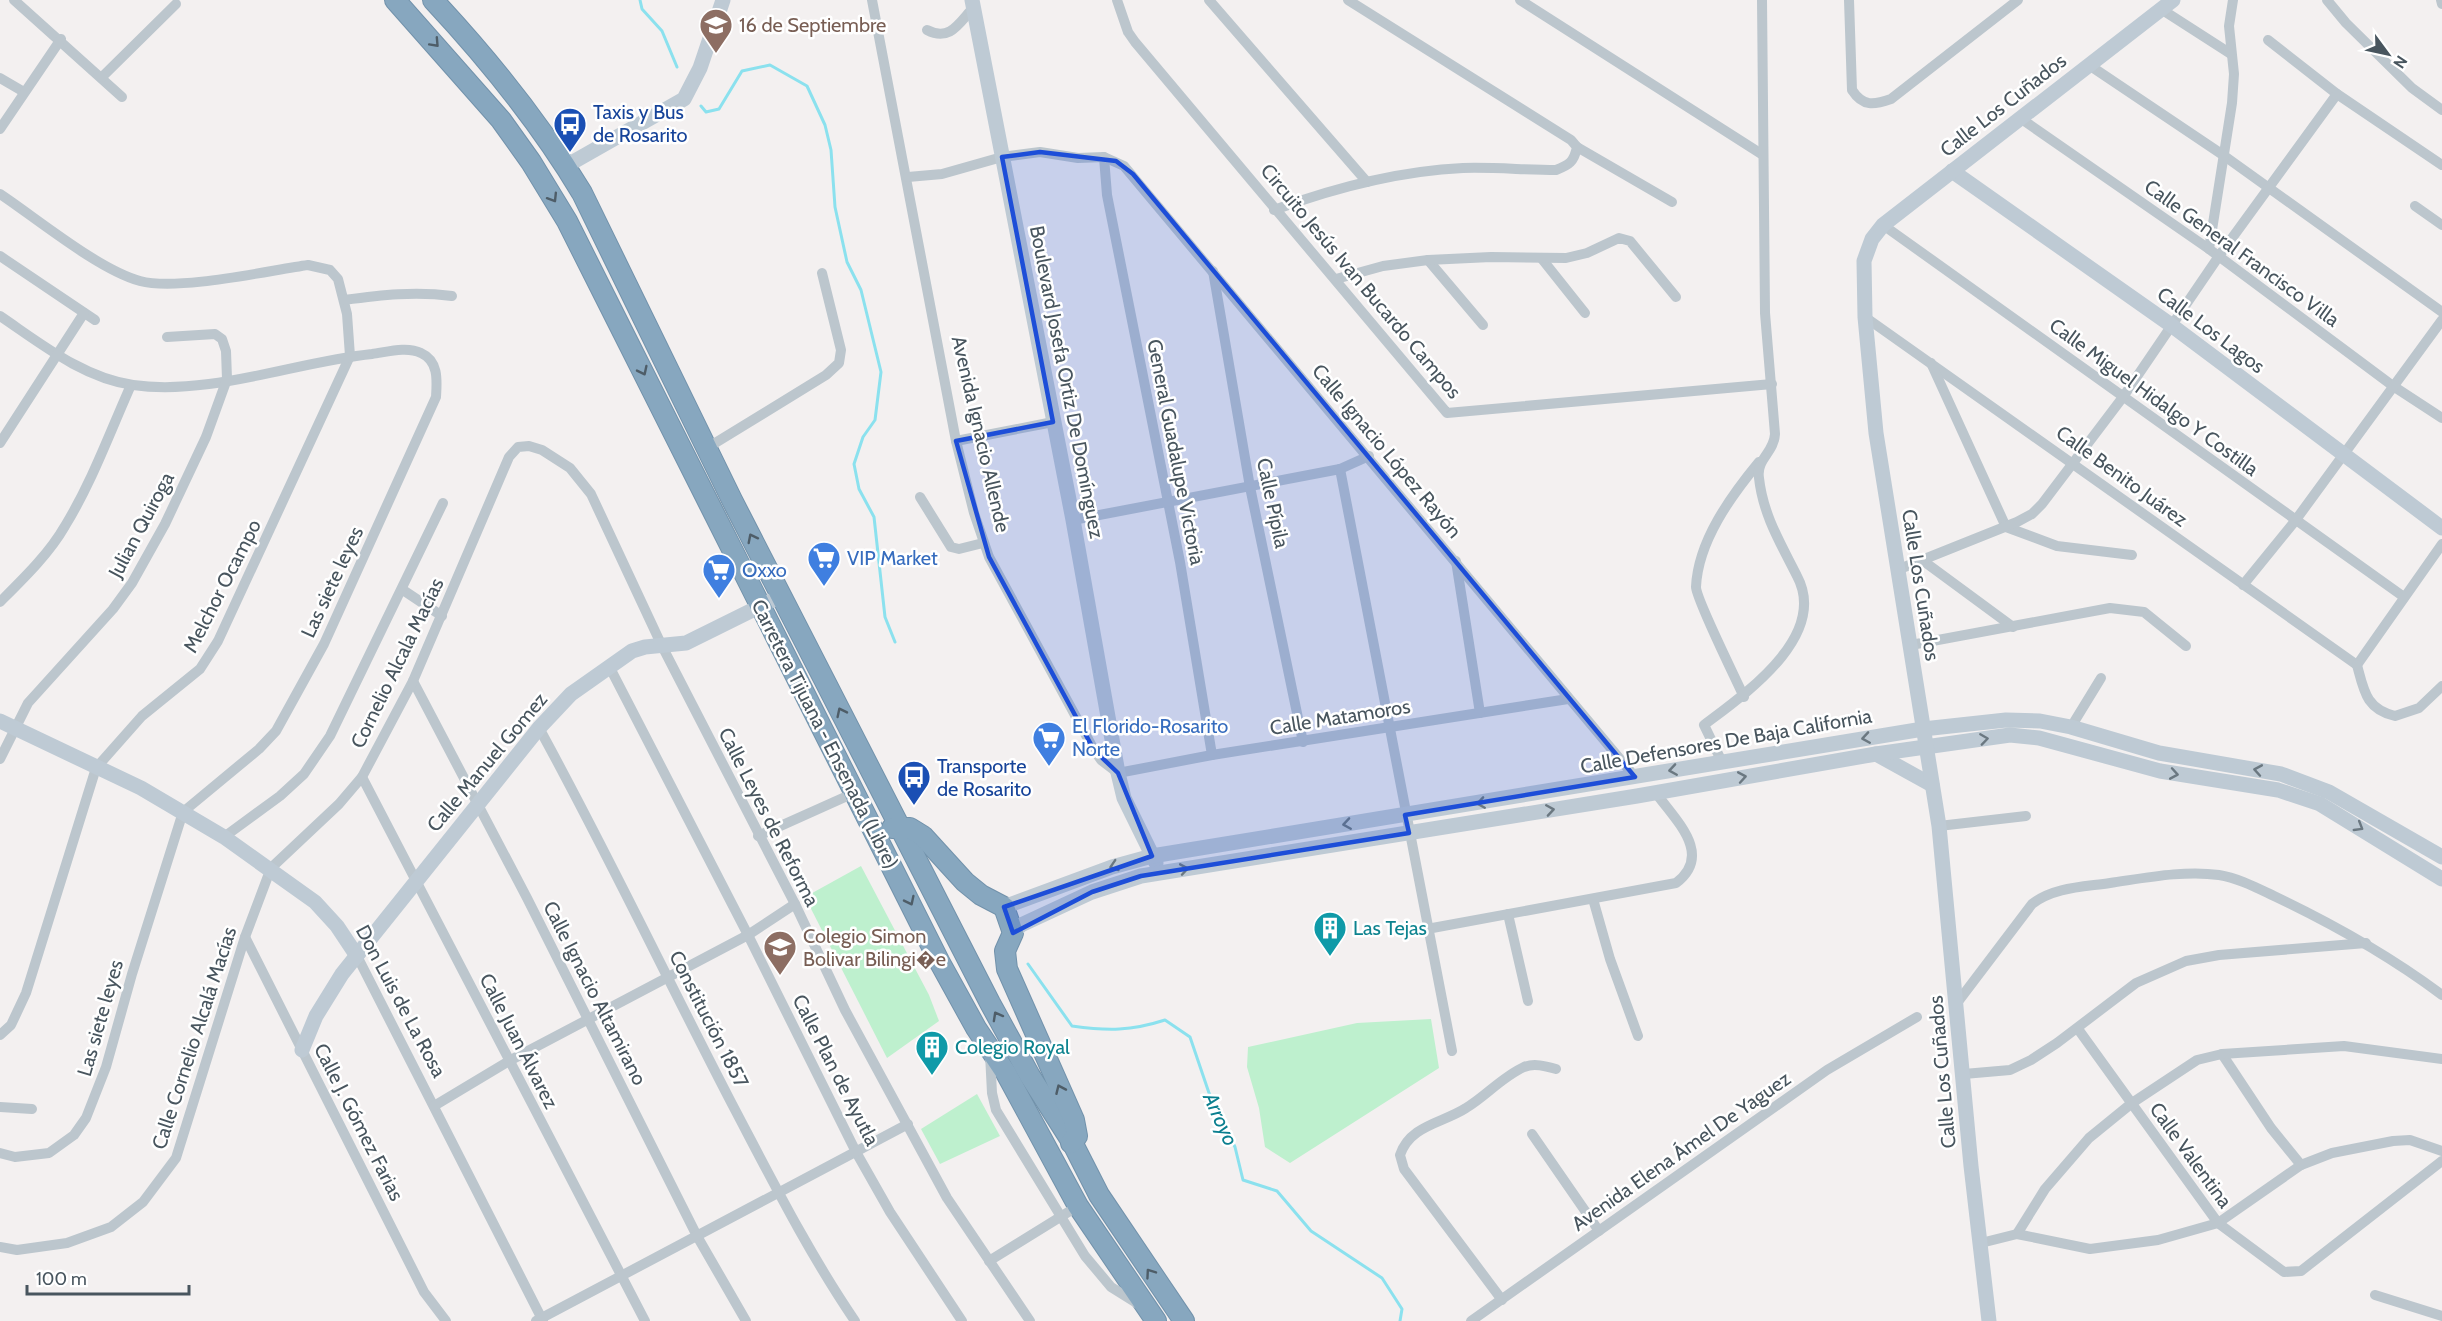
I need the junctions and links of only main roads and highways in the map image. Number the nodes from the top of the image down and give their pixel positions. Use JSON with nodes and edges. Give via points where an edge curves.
{"nodes":[{"id":1,"x":395,"y":0,"type":"edge"},
{"id":2,"x":433,"y":0,"type":"edge"},
{"id":3,"x":826,"y":737,"type":"junction"},
{"id":4,"x":898,"y":826,"type":"junction"},
{"id":5,"x":1006,"y":1073,"type":"junction"},
{"id":6,"x":1072,"y":1142,"type":"junction"},
{"id":7,"x":1152,"y":1315,"type":"edge"},
{"id":8,"x":1184,"y":1321,"type":"edge"}],
"edges":[{"from":1,"to":3,"type":"highway","name":"Carretera Tijuana - Ensenada (Libre)","one_way":true,"via":[[501,120],[567,221]]},
{"from":4,"to":2,"type":"highway","name":"Carretera Tijuana - Ensenada (Libre)","one_way":true,"via":[[566,166],[502,77]]},
{"from":3,"to":4,"type":"highway","via":[[843,746],[883,821],[892,828]]},
{"from":3,"to":5,"type":"highway","name":"Carretera Tijuana - Ensenada (Libre)","one_way":true,"via":[[939,961]]},
{"from":6,"to":4,"type":"highway","name":"Carretera Tijuana - Ensenada (Libre)","one_way":true,"via":[[990,1004]]},
{"from":6,"to":4,"type":"highway","one_way":true,"via":[[1077,1129],[1074,1120],[1007,969],[1005,951],[1013,933],[1004,907],[965,882],[923,836]]},
{"from":5,"to":6,"type":"highway","via":[[1015,1075],[1023,1084],[1053,1140],[1065,1146]]},
{"from":5,"to":7,"type":"highway","name":"Carretera Tijuana - Ensenada (Libre)","via":[[1078,1206]]},
{"from":8,"to":6,"type":"highway","name":"Carretera Tijuana - Ensenada (Libre)","one_way":true,"via":[[1105,1204]]}]}
